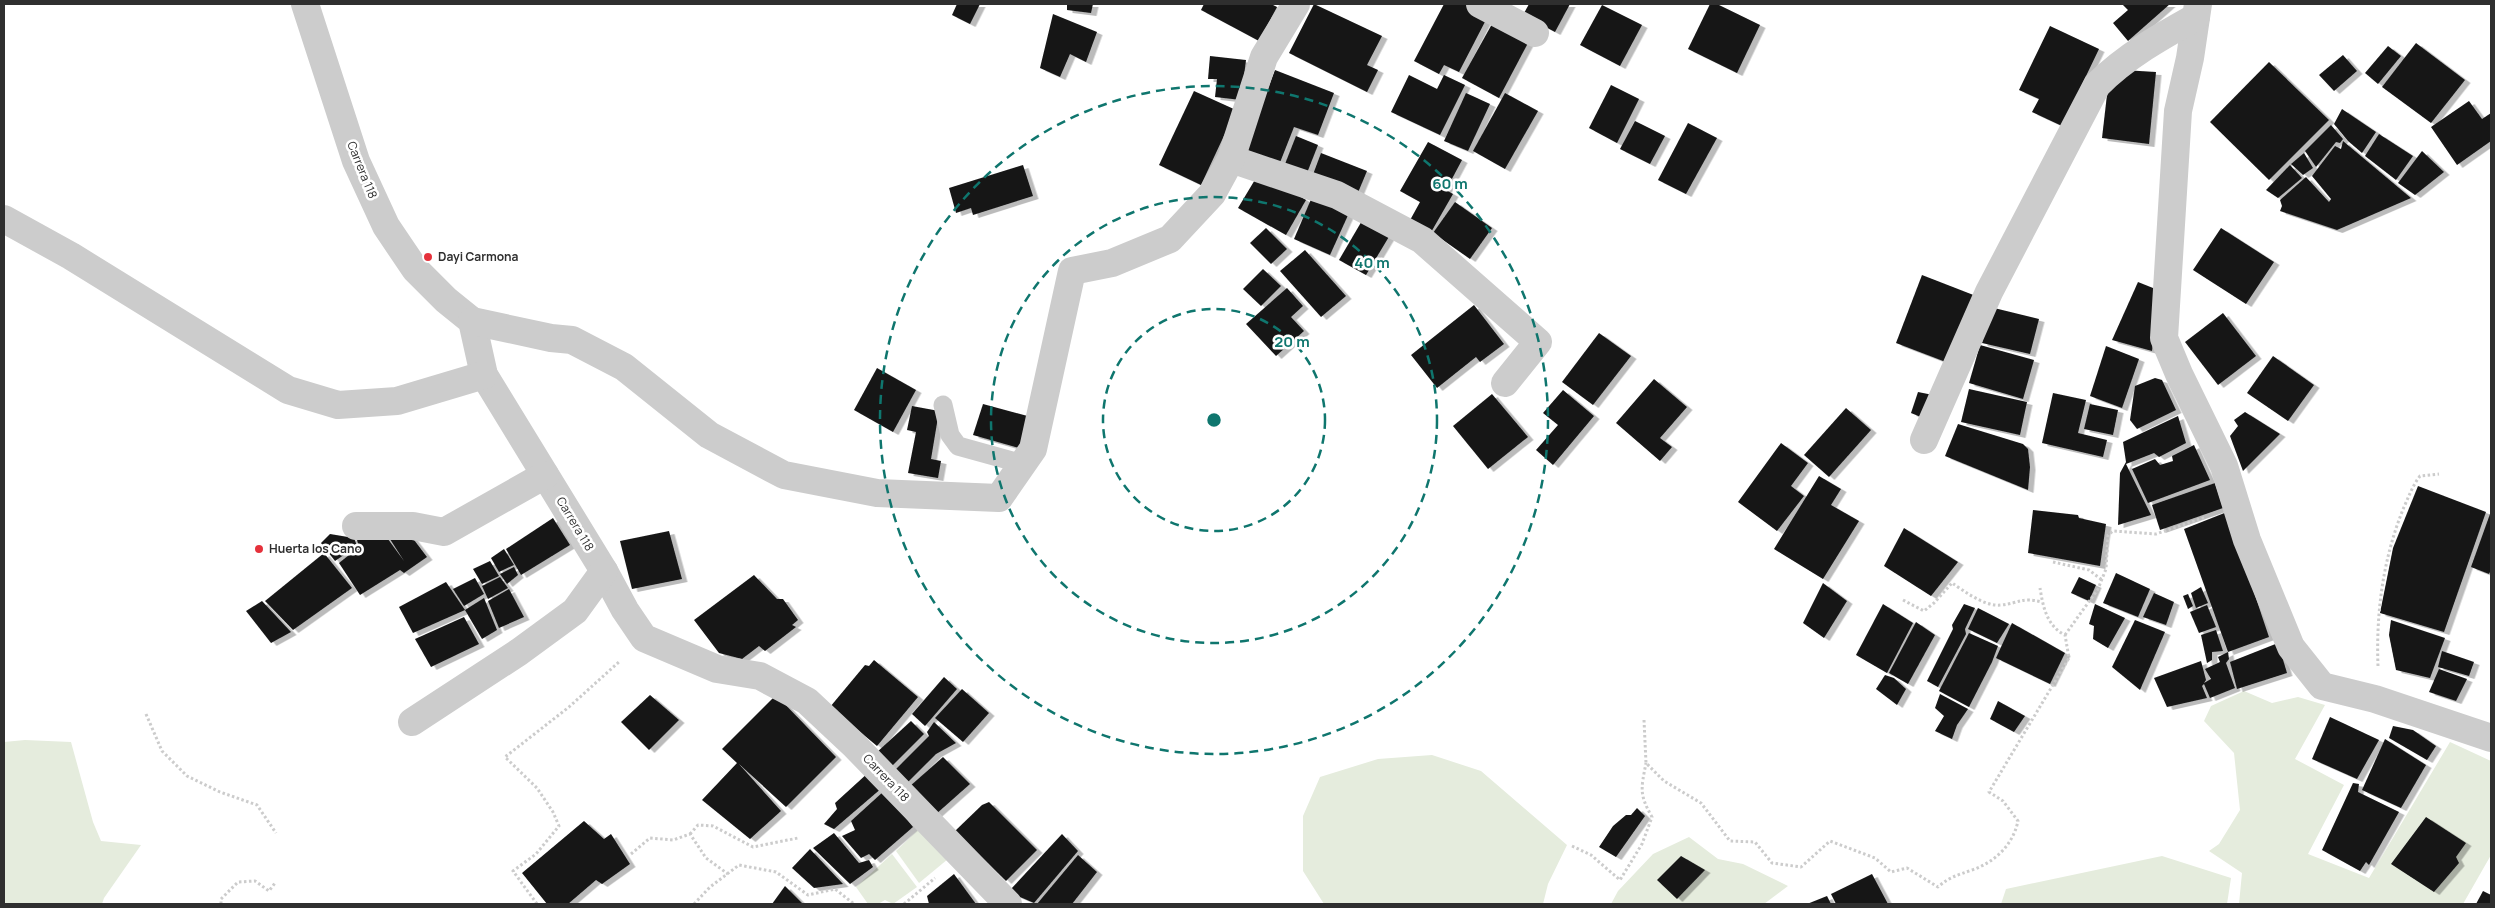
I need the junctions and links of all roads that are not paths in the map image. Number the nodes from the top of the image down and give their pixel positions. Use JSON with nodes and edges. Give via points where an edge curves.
{"nodes":[{"id":1,"x":305,"y":4,"type":"edge"},
{"id":2,"x":1296,"y":4,"type":"edge"},
{"id":3,"x":1480,"y":4,"type":"edge"},
{"id":4,"x":2197,"y":11,"type":"edge"},
{"id":5,"x":1535,"y":32,"type":"dead end"},
{"id":6,"x":1231,"y":159,"type":"junction"},
{"id":7,"x":4,"y":219,"type":"edge"},
{"id":8,"x":472,"y":321,"type":"junction"},
{"id":9,"x":484,"y":375,"type":"junction"},
{"id":10,"x":1505,"y":383,"type":"dead end"},
{"id":11,"x":943,"y":405,"type":"dead end"},
{"id":12,"x":1924,"y":440,"type":"dead end"},
{"id":13,"x":1023,"y":464,"type":"junction"},
{"id":14,"x":545,"y":475,"type":"junction"},
{"id":15,"x":356,"y":526,"type":"dead end"},
{"id":16,"x":604,"y":572,"type":"junction"},
{"id":17,"x":412,"y":722,"type":"dead end"},
{"id":18,"x":2491,"y":738,"type":"edge"},
{"id":19,"x":1008,"y":904,"type":"edge"}],
"edges":[{"from":1,"to":8,"type":"street","name":"Carrera 118","via":[[356,161],[386,226],[415,269]]},
{"from":2,"to":6,"type":"street","via":[[1264,57]]},
{"from":3,"to":5,"type":"street"},
{"from":4,"to":12,"type":"street","via":[[2116,66],[2097,85],[1990,292]]},
{"from":4,"to":18,"type":"street","via":[[2178,111],[2164,338],[2178,374],[2224,466],[2247,540],[2291,647],[2322,686],[2375,699]]},
{"from":6,"to":10,"type":"street","via":[[1337,195],[1422,240],[1538,342]]},
{"from":6,"to":13,"type":"street","via":[[1212,194],[1170,239],[1112,263],[1072,271],[1033,450]]},
{"from":7,"to":9,"type":"street","via":[[71,256],[288,390],[338,405],[396,401]]},
{"from":8,"to":9,"type":"street","name":"Carrera 118"},
{"from":8,"to":13,"type":"street","via":[[572,340],[624,367],[709,435],[784,475],[877,493],[999,498]]},
{"from":9,"to":14,"type":"street","name":"Carrera 118"},
{"from":11,"to":13,"type":"lane","via":[[950,436],[958,446]]},
{"from":14,"to":15,"type":"street","via":[[444,532],[413,526]]},
{"from":14,"to":16,"type":"street","name":"Carrera 118"},
{"from":16,"to":17,"type":"street","via":[[575,611]]},
{"from":16,"to":19,"type":"street","name":"Carrera 118","via":[[644,638],[717,669],[760,676],[807,701]]}]}
